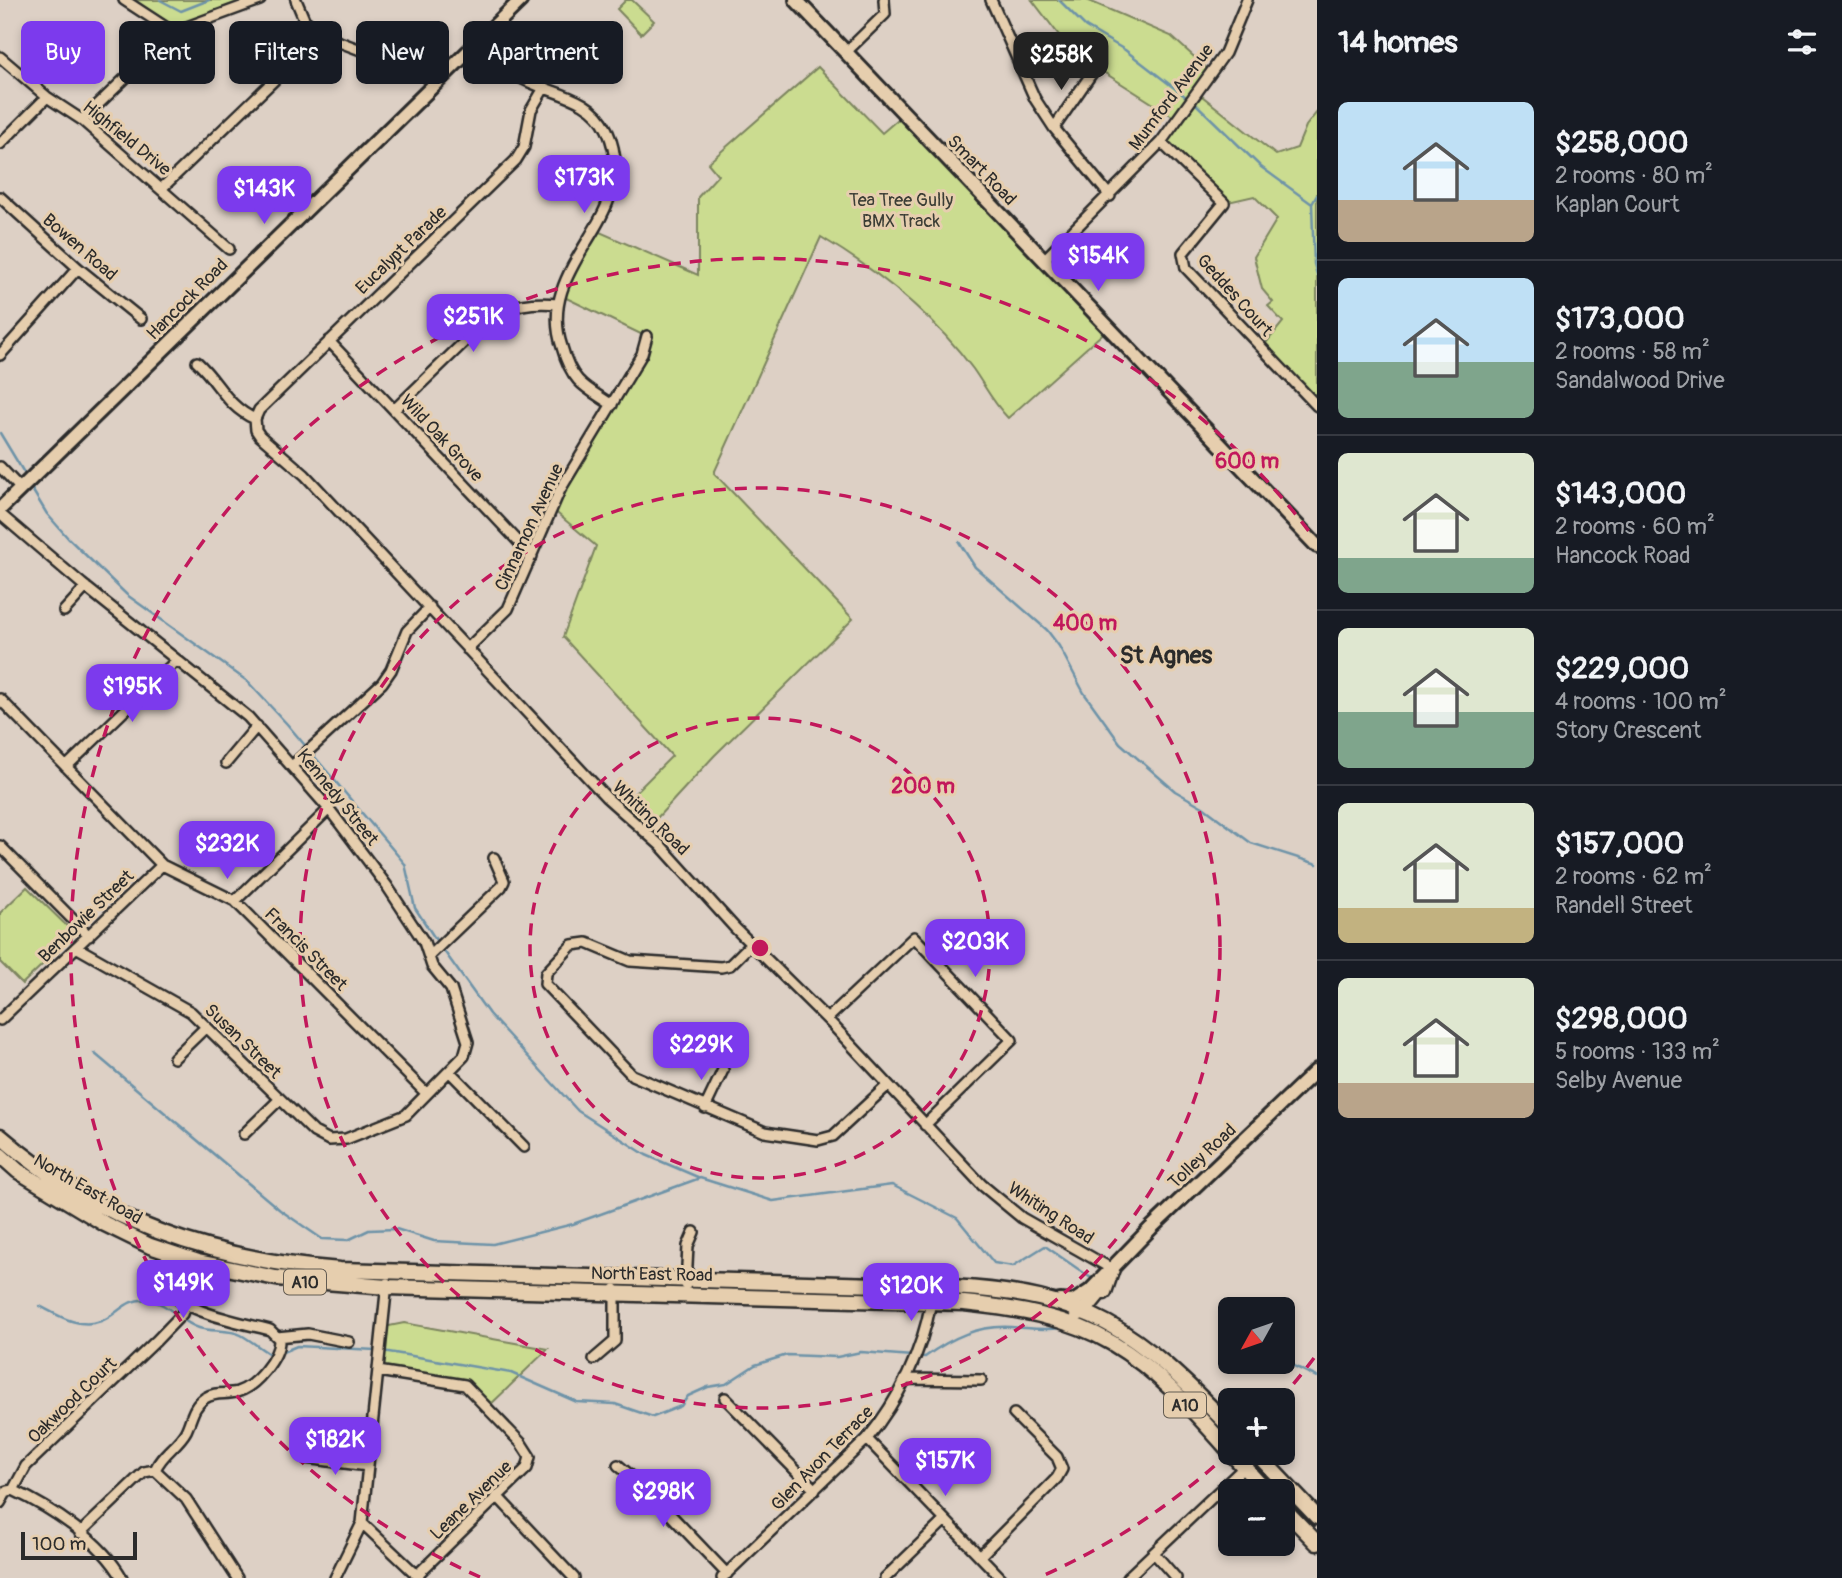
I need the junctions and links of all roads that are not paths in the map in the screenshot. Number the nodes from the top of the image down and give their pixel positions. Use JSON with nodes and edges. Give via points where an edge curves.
{"nodes":[{"id":1,"x":124,"y":0,"type":"edge"},
{"id":2,"x":260,"y":0,"type":"edge"},
{"id":3,"x":296,"y":0,"type":"edge"},
{"id":4,"x":521,"y":0,"type":"edge"},
{"id":5,"x":796,"y":0,"type":"edge"},
{"id":6,"x":884,"y":0,"type":"edge"},
{"id":7,"x":991,"y":0,"type":"edge"},
{"id":8,"x":1247,"y":0,"type":"edge"},
{"id":9,"x":156,"y":21,"type":"edge"},
{"id":10,"x":203,"y":21,"type":"edge"},
{"id":11,"x":306,"y":21,"type":"edge"},
{"id":12,"x":500,"y":21,"type":"edge"},
{"id":13,"x":846,"y":52,"type":"junction"},
{"id":14,"x":0,"y":57,"type":"edge"},
{"id":15,"x":463,"y":57,"type":"edge"},
{"id":16,"x":449,"y":71,"type":"edge"},
{"id":17,"x":1092,"y":73,"type":"dead end"},
{"id":18,"x":119,"y":84,"type":"edge"},
{"id":19,"x":270,"y":84,"type":"edge"},
{"id":20,"x":436,"y":84,"type":"edge"},
{"id":21,"x":536,"y":84,"type":"edge"},
{"id":22,"x":544,"y":88,"type":"junction"},
{"id":23,"x":47,"y":97,"type":"junction"},
{"id":24,"x":82,"y":120,"type":"junction"},
{"id":25,"x":1054,"y":128,"type":"junction"},
{"id":26,"x":1161,"y":142,"type":"junction"},
{"id":27,"x":0,"y":144,"type":"edge"},
{"id":28,"x":162,"y":188,"type":"junction"},
{"id":29,"x":1110,"y":196,"type":"junction"},
{"id":30,"x":0,"y":197,"type":"edge"},
{"id":31,"x":229,"y":249,"type":"dead end"},
{"id":32,"x":1044,"y":260,"type":"junction"},
{"id":33,"x":78,"y":268,"type":"junction"},
{"id":34,"x":558,"y":304,"type":"junction"},
{"id":35,"x":141,"y":319,"type":"dead end"},
{"id":36,"x":648,"y":336,"type":"dead end"},
{"id":37,"x":329,"y":341,"type":"junction"},
{"id":38,"x":0,"y":355,"type":"edge"},
{"id":39,"x":197,"y":362,"type":"dead end"},
{"id":40,"x":612,"y":405,"type":"junction"},
{"id":41,"x":1317,"y":406,"type":"edge"},
{"id":42,"x":394,"y":410,"type":"junction"},
{"id":43,"x":255,"y":419,"type":"junction"},
{"id":44,"x":0,"y":467,"type":"edge"},
{"id":45,"x":25,"y":483,"type":"junction"},
{"id":46,"x":0,"y":511,"type":"edge"},
{"id":47,"x":1317,"y":546,"type":"edge"},
{"id":48,"x":532,"y":556,"type":"junction"},
{"id":49,"x":86,"y":587,"type":"junction"},
{"id":50,"x":430,"y":607,"type":"junction"},
{"id":51,"x":64,"y":611,"type":"dead end"},
{"id":52,"x":467,"y":649,"type":"junction"},
{"id":53,"x":177,"y":660,"type":"junction"},
{"id":54,"x":0,"y":699,"type":"edge"},
{"id":55,"x":257,"y":726,"type":"junction"},
{"id":56,"x":226,"y":763,"type":"dead end"},
{"id":57,"x":293,"y":765,"type":"junction"},
{"id":58,"x":66,"y":767,"type":"junction"},
{"id":59,"x":329,"y":809,"type":"junction"},
{"id":60,"x":0,"y":846,"type":"edge"},
{"id":61,"x":494,"y":858,"type":"dead end"},
{"id":62,"x":162,"y":865,"type":"junction"},
{"id":63,"x":235,"y":901,"type":"junction"},
{"id":64,"x":89,"y":936,"type":"junction"},
{"id":65,"x":751,"y":944,"type":"junction"},
{"id":66,"x":76,"y":947,"type":"junction"},
{"id":67,"x":429,"y":956,"type":"junction"},
{"id":68,"x":827,"y":1019,"type":"junction"},
{"id":69,"x":0,"y":1020,"type":"edge"},
{"id":70,"x":206,"y":1027,"type":"junction"},
{"id":71,"x":174,"y":1058,"type":"dead end"},
{"id":72,"x":723,"y":1070,"type":"dead end"},
{"id":73,"x":1317,"y":1070,"type":"edge"},
{"id":74,"x":449,"y":1071,"type":"junction"},
{"id":75,"x":887,"y":1086,"type":"junction"},
{"id":76,"x":426,"y":1093,"type":"junction"},
{"id":77,"x":280,"y":1099,"type":"junction"},
{"id":78,"x":705,"y":1108,"type":"junction"},
{"id":79,"x":925,"y":1125,"type":"junction"},
{"id":80,"x":244,"y":1134,"type":"dead end"},
{"id":81,"x":0,"y":1136,"type":"edge"},
{"id":82,"x":346,"y":1139,"type":"joint"},
{"id":83,"x":524,"y":1147,"type":"dead end"},
{"id":84,"x":0,"y":1155,"type":"edge"},
{"id":85,"x":694,"y":1232,"type":"dead end"},
{"id":86,"x":186,"y":1258,"type":"junction"},
{"id":87,"x":388,"y":1271,"type":"junction"},
{"id":88,"x":1110,"y":1276,"type":"junction"},
{"id":89,"x":615,"y":1277,"type":"junction"},
{"id":90,"x":903,"y":1285,"type":"junction"},
{"id":91,"x":387,"y":1287,"type":"junction"},
{"id":92,"x":687,"y":1287,"type":"junction"},
{"id":93,"x":950,"y":1287,"type":"junction"},
{"id":94,"x":1090,"y":1291,"type":"junction"},
{"id":95,"x":615,"y":1292,"type":"junction"},
{"id":96,"x":1055,"y":1300,"type":"junction"},
{"id":97,"x":930,"y":1302,"type":"junction"},
{"id":98,"x":1084,"y":1311,"type":"junction"},
{"id":99,"x":181,"y":1313,"type":"junction"},
{"id":100,"x":1055,"y":1319,"type":"junction"},
{"id":101,"x":1104,"y":1320,"type":"junction"},
{"id":102,"x":277,"y":1337,"type":"junction"},
{"id":103,"x":349,"y":1342,"type":"dead end"},
{"id":104,"x":1121,"y":1349,"type":"junction"},
{"id":105,"x":594,"y":1359,"type":"dead end"},
{"id":106,"x":378,"y":1371,"type":"junction"},
{"id":107,"x":905,"y":1379,"type":"junction"},
{"id":108,"x":981,"y":1380,"type":"dead end"},
{"id":109,"x":725,"y":1398,"type":"dead end"},
{"id":110,"x":1014,"y":1414,"type":"dead end"},
{"id":111,"x":1218,"y":1415,"type":"edge"},
{"id":112,"x":867,"y":1439,"type":"junction"},
{"id":113,"x":305,"y":1458,"type":"dead end"},
{"id":114,"x":618,"y":1465,"type":"dead end"},
{"id":115,"x":1246,"y":1465,"type":"edge"},
{"id":116,"x":1267,"y":1465,"type":"edge"},
{"id":117,"x":368,"y":1466,"type":"junction"},
{"id":118,"x":1243,"y":1468,"type":"junction"},
{"id":119,"x":155,"y":1470,"type":"junction"},
{"id":120,"x":1254,"y":1479,"type":"edge"},
{"id":121,"x":13,"y":1490,"type":"junction"},
{"id":122,"x":815,"y":1490,"type":"junction"},
{"id":123,"x":497,"y":1496,"type":"junction"},
{"id":124,"x":0,"y":1503,"type":"edge"},
{"id":125,"x":1317,"y":1517,"type":"edge"},
{"id":126,"x":945,"y":1520,"type":"junction"},
{"id":127,"x":1295,"y":1521,"type":"edge"},
{"id":128,"x":362,"y":1523,"type":"junction"},
{"id":129,"x":80,"y":1533,"type":"junction"},
{"id":130,"x":1317,"y":1544,"type":"edge"},
{"id":131,"x":1154,"y":1553,"type":"junction"},
{"id":132,"x":980,"y":1556,"type":"junction"},
{"id":133,"x":725,"y":1576,"type":"edge"},
{"id":134,"x":419,"y":1577,"type":"edge"},
{"id":135,"x":122,"y":1578,"type":"edge"},
{"id":136,"x":237,"y":1578,"type":"edge"},
{"id":137,"x":335,"y":1578,"type":"edge"},
{"id":138,"x":575,"y":1578,"type":"edge"},
{"id":139,"x":885,"y":1578,"type":"edge"},
{"id":140,"x":1001,"y":1578,"type":"edge"},
{"id":141,"x":1127,"y":1578,"type":"edge"},
{"id":142,"x":1176,"y":1578,"type":"edge"}],
"edges":[{"from":1,"to":9,"type":"street"},
{"from":2,"to":10,"type":"street"},
{"from":3,"to":11,"type":"street"},
{"from":4,"to":12,"type":"main road","name":"Hancock Road"},
{"from":5,"to":13,"type":"main road","name":"Smart Road"},
{"from":6,"to":13,"type":"street","via":[[885,13]]},
{"from":7,"to":25,"type":"street","via":[[1035,99]]},
{"from":8,"to":26,"type":"street","name":"Mumford Avenue","via":[[1225,53]]},
{"from":13,"to":32,"type":"main road","name":"Smart Road"},
{"from":14,"to":23,"type":"street","name":"Highfield Drive"},
{"from":15,"to":16,"type":"main road","name":"Hancock Road"},
{"from":17,"to":25,"type":"street"},
{"from":18,"to":24,"type":"street"},
{"from":19,"to":28,"type":"street"},
{"from":20,"to":45,"type":"main road","name":"Hancock Road"},
{"from":21,"to":22,"type":"street"},
{"from":22,"to":34,"type":"street","via":[[573,97],[593,111],[606,128],[617,162],[614,191],[558,293]]},
{"from":22,"to":37,"type":"street","name":"Eucalypt Parade","via":[[531,110],[524,148],[516,160]]},
{"from":23,"to":24,"type":"street","name":"Highfield Drive"},
{"from":23,"to":27,"type":"street"},
{"from":24,"to":28,"type":"street","name":"Highfield Drive"},
{"from":25,"to":29,"type":"street"},
{"from":26,"to":29,"type":"street","name":"Mumford Avenue"},
{"from":26,"to":41,"type":"street","name":"Geddes Court","via":[[1224,203],[1184,253],[1186,268]]},
{"from":28,"to":31,"type":"street","name":"Highfield Drive"},
{"from":29,"to":32,"type":"street","name":"Mumford Avenue"},
{"from":30,"to":33,"type":"street","name":"Bowen Road"},
{"from":32,"to":47,"type":"main road","name":"Smart Road"},
{"from":33,"to":35,"type":"street","name":"Bowen Road"},
{"from":33,"to":38,"type":"street"},
{"from":34,"to":40,"type":"street","via":[[557,332],[567,361],[578,380]]},
{"from":34,"to":42,"type":"street","via":[[522,304],[491,316]]},
{"from":36,"to":40,"type":"street","name":"Cinnamon Avenue"},
{"from":37,"to":42,"type":"street","name":"Wild Oak Grove"},
{"from":37,"to":43,"type":"street","name":"Eucalypt Parade"},
{"from":39,"to":43,"type":"street","name":"Whiting Road","via":[[232,407]]},
{"from":40,"to":48,"type":"street","name":"Cinnamon Avenue","via":[[561,490]]},
{"from":42,"to":48,"type":"street","name":"Wild Oak Grove"},
{"from":43,"to":50,"type":"street","name":"Whiting Road","via":[[260,436],[305,475]]},
{"from":44,"to":45,"type":"street"},
{"from":45,"to":46,"type":"main road","name":"Hancock Road"},
{"from":46,"to":49,"type":"street","name":"Kennedy Street"},
{"from":48,"to":52,"type":"street","name":"Cinnamon Avenue","via":[[508,609]]},
{"from":49,"to":51,"type":"street"},
{"from":49,"to":53,"type":"street","name":"Kennedy Street"},
{"from":50,"to":52,"type":"street","name":"Whiting Road"},
{"from":50,"to":57,"type":"street","via":[[407,631],[382,683]]},
{"from":52,"to":65,"type":"street","name":"Whiting Road"},
{"from":53,"to":55,"type":"street","name":"Kennedy Street"},
{"from":53,"to":58,"type":"street"},
{"from":54,"to":58,"type":"street","name":"Francis Street"},
{"from":55,"to":56,"type":"street"},
{"from":55,"to":57,"type":"street","name":"Kennedy Street"},
{"from":57,"to":59,"type":"street","name":"Kennedy Street"},
{"from":58,"to":62,"type":"street","name":"Francis Street"},
{"from":59,"to":63,"type":"street"},
{"from":59,"to":67,"type":"street","name":"Kennedy Street","via":[[387,886]]},
{"from":60,"to":64,"type":"street"},
{"from":61,"to":67,"type":"street","via":[[504,881],[501,887]]},
{"from":62,"to":63,"type":"street","name":"Francis Street"},
{"from":62,"to":64,"type":"street","name":"Benbowie Street"},
{"from":63,"to":76,"type":"street","name":"Francis Street"},
{"from":64,"to":66,"type":"street","name":"Benbowie Street"},
{"from":65,"to":68,"type":"street","name":"Whiting Road"},
{"from":65,"to":78,"type":"street","via":[[722,967],[630,961],[587,943],[572,945],[546,974],[547,988],[632,1076]]},
{"from":66,"to":69,"type":"street","name":"Benbowie Street"},
{"from":66,"to":70,"type":"street","name":"Susan Street","via":[[191,1012]]},
{"from":67,"to":74,"type":"street","name":"Kennedy Street","via":[[432,967],[451,989],[468,1042],[464,1056]]},
{"from":68,"to":75,"type":"street","name":"Whiting Road"},
{"from":68,"to":79,"type":"street","via":[[914,937],[1012,1040]]},
{"from":70,"to":71,"type":"street"},
{"from":70,"to":77,"type":"street","name":"Susan Street"},
{"from":72,"to":78,"type":"street"},
{"from":73,"to":88,"type":"main road","name":"Tolley Road","via":[[1151,1228]]},
{"from":74,"to":76,"type":"street","name":"Kennedy Street"},
{"from":74,"to":83,"type":"street"},
{"from":75,"to":78,"type":"street","via":[[841,1130],[818,1140],[765,1132]]},
{"from":75,"to":79,"type":"street","name":"Whiting Road"},
{"from":76,"to":82,"type":"street","name":"Kennedy Street","via":[[406,1115]]},
{"from":77,"to":80,"type":"street"},
{"from":77,"to":82,"type":"street","name":"Susan Street","via":[[314,1132],[329,1140]]},
{"from":79,"to":88,"type":"street","name":"Whiting Road","via":[[982,1185],[1022,1218]]},
{"from":81,"to":87,"type":"main road","name":"North East Road","number":"A10","via":[[86,1198],[179,1241],[259,1262]]},
{"from":84,"to":86,"type":"main road","name":"North East Road","number":"A10","via":[[105,1224]]},
{"from":85,"to":92,"type":"street","via":[[688,1246]]},
{"from":86,"to":91,"type":"main road","name":"North East Road","number":"A10","via":[[276,1278]]},
{"from":86,"to":99,"type":"street","via":[[168,1289]]},
{"from":87,"to":89,"type":"main road","name":"North East Road","number":"A10"},
{"from":87,"to":91,"type":"street"},
{"from":88,"to":94,"type":"main road","name":"Tolley Road"},
{"from":88,"to":98,"type":"main road"},
{"from":88,"to":101,"type":"main road","via":[[1100,1302]]},
{"from":89,"to":92,"type":"main road","name":"North East Road","number":"A10"},
{"from":89,"to":95,"type":"street"},
{"from":90,"to":92,"type":"main road","name":"North East Road","number":"A10"},
{"from":90,"to":93,"type":"main road","name":"North East Road","number":"A10"},
{"from":90,"to":97,"type":"main road","via":[[924,1294]]},
{"from":91,"to":95,"type":"main road","name":"North East Road","number":"A10"},
{"from":91,"to":106,"type":"street"},
{"from":92,"to":95,"type":"main road","name":"North East Road","number":"A10"},
{"from":92,"to":97,"type":"main road","name":"North East Road","number":"A10"},
{"from":93,"to":96,"type":"main road","name":"North East Road","number":"A10"},
{"from":93,"to":97,"type":"main road"},
{"from":94,"to":96,"type":"main road","via":[[1073,1301]]},
{"from":94,"to":98,"type":"main road"},
{"from":95,"to":105,"type":"street","via":[[615,1341]]},
{"from":96,"to":98,"type":"main road","name":"North East Road","number":"A10"},
{"from":97,"to":100,"type":"main road","name":"North East Road","number":"A10","via":[[1002,1307]]},
{"from":97,"to":107,"type":"street","name":"Glen Avon Terrace"},
{"from":98,"to":100,"type":"main road"},
{"from":98,"to":101,"type":"main road","name":"North East Road","number":"A10"},
{"from":98,"to":104,"type":"main road","via":[[1091,1325]]},
{"from":99,"to":102,"type":"street","via":[[270,1330]]},
{"from":99,"to":121,"type":"street","name":"Oakwood Court","via":[[26,1466]]},
{"from":100,"to":104,"type":"main road","name":"North East Road","number":"A10"},
{"from":101,"to":111,"type":"main road","name":"North East Road","number":"A10","via":[[1164,1361]]},
{"from":102,"to":103,"type":"street","via":[[308,1334]]},
{"from":102,"to":119,"type":"street","via":[[277,1355],[242,1390],[212,1395],[199,1403],[184,1433]]},
{"from":104,"to":118,"type":"main road","name":"North East Road","number":"A10","via":[[1177,1396]]},
{"from":106,"to":117,"type":"street"},
{"from":106,"to":123,"type":"street","name":"Leane Avenue","via":[[465,1385],[521,1443],[530,1457],[527,1468]]},
{"from":107,"to":108,"type":"street"},
{"from":107,"to":112,"type":"street","name":"Glen Avon Terrace","via":[[896,1400]]},
{"from":109,"to":122,"type":"street"},
{"from":110,"to":132,"type":"street","via":[[1057,1457],[1062,1469]]},
{"from":112,"to":122,"type":"street","name":"Glen Avon Terrace"},
{"from":112,"to":126,"type":"street"},
{"from":113,"to":117,"type":"street"},
{"from":114,"to":133,"type":"street"},
{"from":115,"to":118,"type":"street"},
{"from":116,"to":125,"type":"main road"},
{"from":117,"to":128,"type":"street"},
{"from":118,"to":120,"type":"main road","name":"North East Road","number":"A10"},
{"from":118,"to":131,"type":"street"},
{"from":119,"to":129,"type":"street","via":[[144,1472]]},
{"from":119,"to":136,"type":"street","via":[[186,1499]]},
{"from":121,"to":124,"type":"street","name":"Oakwood Court"},
{"from":121,"to":129,"type":"street"},
{"from":122,"to":133,"type":"street","name":"Glen Avon Terrace"},
{"from":123,"to":134,"type":"street","name":"Leane Avenue"},
{"from":123,"to":138,"type":"street"},
{"from":126,"to":132,"type":"street"},
{"from":126,"to":139,"type":"street"},
{"from":127,"to":130,"type":"main road"},
{"from":128,"to":134,"type":"street"},
{"from":128,"to":137,"type":"street"},
{"from":129,"to":135,"type":"street"},
{"from":131,"to":141,"type":"street"},
{"from":131,"to":142,"type":"street"},
{"from":132,"to":140,"type":"street"}]}
